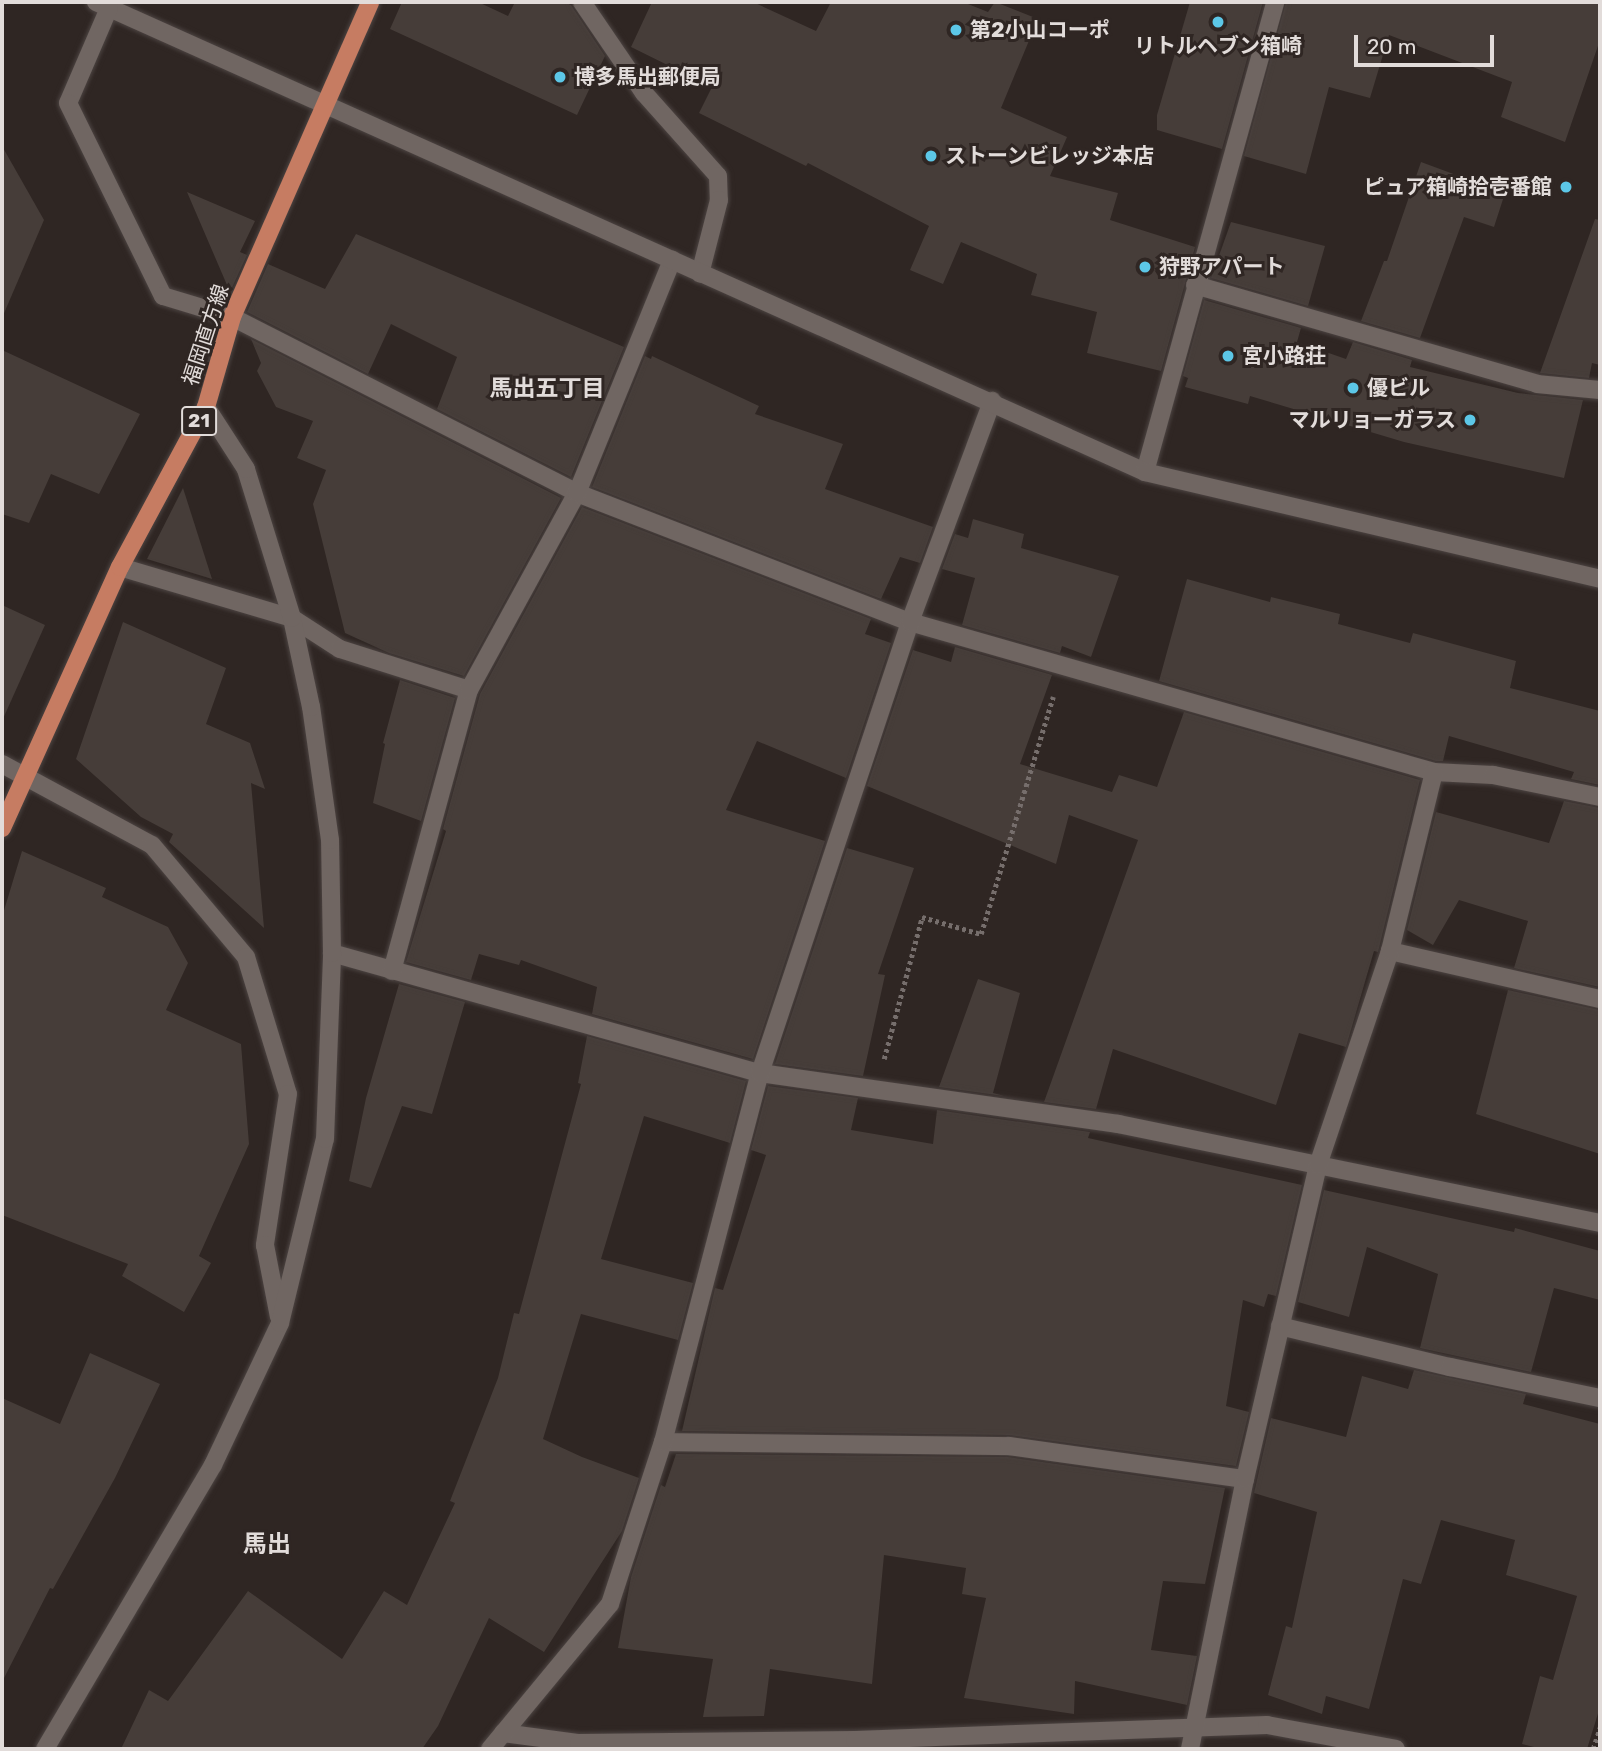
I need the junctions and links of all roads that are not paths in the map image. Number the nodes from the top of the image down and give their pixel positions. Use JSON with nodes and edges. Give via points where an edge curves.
{"nodes":[{"id":1,"x":370,"y":2,"type":"edge"},
{"id":2,"x":582,"y":2,"type":"edge"},
{"id":3,"x":1275,"y":2,"type":"edge"},
{"id":4,"x":102,"y":5,"type":"edge"},
{"id":5,"x":324,"y":105,"type":"junction"},
{"id":6,"x":672,"y":260,"type":"junction"},
{"id":7,"x":701,"y":274,"type":"junction"},
{"id":8,"x":1195,"y":285,"type":"junction"},
{"id":9,"x":232,"y":317,"type":"junction"},
{"id":10,"x":1600,"y":390,"type":"edge"},
{"id":11,"x":992,"y":401,"type":"junction"},
{"id":12,"x":206,"y":407,"type":"junction"},
{"id":13,"x":1145,"y":472,"type":"junction"},
{"id":14,"x":577,"y":493,"type":"junction"},
{"id":15,"x":120,"y":567,"type":"junction"},
{"id":16,"x":1600,"y":579,"type":"edge"},
{"id":17,"x":292,"y":618,"type":"junction"},
{"id":18,"x":910,"y":622,"type":"junction"},
{"id":19,"x":469,"y":690,"type":"junction"},
{"id":20,"x":2,"y":764,"type":"edge"},
{"id":21,"x":1434,"y":772,"type":"junction"},
{"id":22,"x":25,"y":774,"type":"junction"},
{"id":23,"x":1600,"y":797,"type":"edge"},
{"id":24,"x":2,"y":827,"type":"edge"},
{"id":25,"x":1390,"y":951,"type":"junction"},
{"id":26,"x":332,"y":953,"type":"junction"},
{"id":27,"x":392,"y":971,"type":"junction"},
{"id":28,"x":1600,"y":999,"type":"edge"},
{"id":29,"x":760,"y":1073,"type":"junction"},
{"id":30,"x":1318,"y":1165,"type":"junction"},
{"id":31,"x":1600,"y":1223,"type":"edge"},
{"id":32,"x":280,"y":1323,"type":"junction"},
{"id":33,"x":1280,"y":1326,"type":"junction"},
{"id":34,"x":1600,"y":1398,"type":"edge"},
{"id":35,"x":663,"y":1441,"type":"junction"},
{"id":36,"x":1245,"y":1479,"type":"junction"},
{"id":37,"x":1195,"y":1728,"type":"junction"},
{"id":38,"x":503,"y":1733,"type":"junction"},
{"id":39,"x":45,"y":1749,"type":"edge"},
{"id":40,"x":490,"y":1749,"type":"edge"},
{"id":41,"x":1191,"y":1749,"type":"edge"},
{"id":42,"x":1396,"y":1749,"type":"edge"}],
"edges":[{"from":1,"to":5,"type":"main road","name":"福岡直方線","number":"21"},
{"from":2,"to":7,"type":"street","via":[[644,93],[718,176],[719,200]]},
{"from":3,"to":8,"type":"street"},
{"from":4,"to":5,"type":"street"},
{"from":4,"to":9,"type":"street","via":[[68,103],[163,296]]},
{"from":5,"to":6,"type":"street"},
{"from":5,"to":9,"type":"main road","name":"福岡直方線","number":"21"},
{"from":6,"to":7,"type":"street"},
{"from":6,"to":14,"type":"street"},
{"from":7,"to":11,"type":"street"},
{"from":8,"to":10,"type":"street","via":[[1537,384]]},
{"from":8,"to":13,"type":"street"},
{"from":9,"to":12,"type":"main road","name":"福岡直方線","number":"21"},
{"from":9,"to":14,"type":"street"},
{"from":11,"to":13,"type":"street"},
{"from":11,"to":18,"type":"street"},
{"from":12,"to":15,"type":"main road","name":"福岡直方線","number":"21"},
{"from":12,"to":17,"type":"street","via":[[246,469]]},
{"from":13,"to":16,"type":"street"},
{"from":14,"to":18,"type":"street"},
{"from":14,"to":19,"type":"street"},
{"from":15,"to":17,"type":"street"},
{"from":15,"to":22,"type":"main road","name":"福岡直方線","number":"21"},
{"from":17,"to":19,"type":"street","via":[[340,649]]},
{"from":17,"to":26,"type":"street","via":[[311,707],[330,840]]},
{"from":18,"to":21,"type":"street"},
{"from":18,"to":29,"type":"street"},
{"from":19,"to":27,"type":"street"},
{"from":20,"to":22,"type":"street"},
{"from":21,"to":23,"type":"street","via":[[1493,775]]},
{"from":21,"to":25,"type":"street"},
{"from":22,"to":24,"type":"main road","name":"福岡直方線","number":"21"},
{"from":22,"to":32,"type":"street","via":[[152,845],[246,957],[288,1094],[265,1245]]},
{"from":25,"to":28,"type":"street"},
{"from":25,"to":30,"type":"street"},
{"from":26,"to":27,"type":"street"},
{"from":26,"to":32,"type":"street","via":[[325,1139]]},
{"from":27,"to":29,"type":"street"},
{"from":29,"to":30,"type":"street","via":[[1118,1124]]},
{"from":29,"to":35,"type":"street"},
{"from":30,"to":31,"type":"street"},
{"from":30,"to":33,"type":"street"},
{"from":32,"to":39,"type":"street","via":[[213,1465]]},
{"from":33,"to":34,"type":"street"},
{"from":33,"to":36,"type":"street"},
{"from":35,"to":36,"type":"street","via":[[1009,1446]]},
{"from":35,"to":38,"type":"street","via":[[610,1604]]},
{"from":36,"to":37,"type":"street"},
{"from":37,"to":38,"type":"street","via":[[855,1740],[593,1743]]},
{"from":37,"to":41,"type":"street"},
{"from":37,"to":42,"type":"street","via":[[1267,1725]]},
{"from":38,"to":40,"type":"street"}]}
